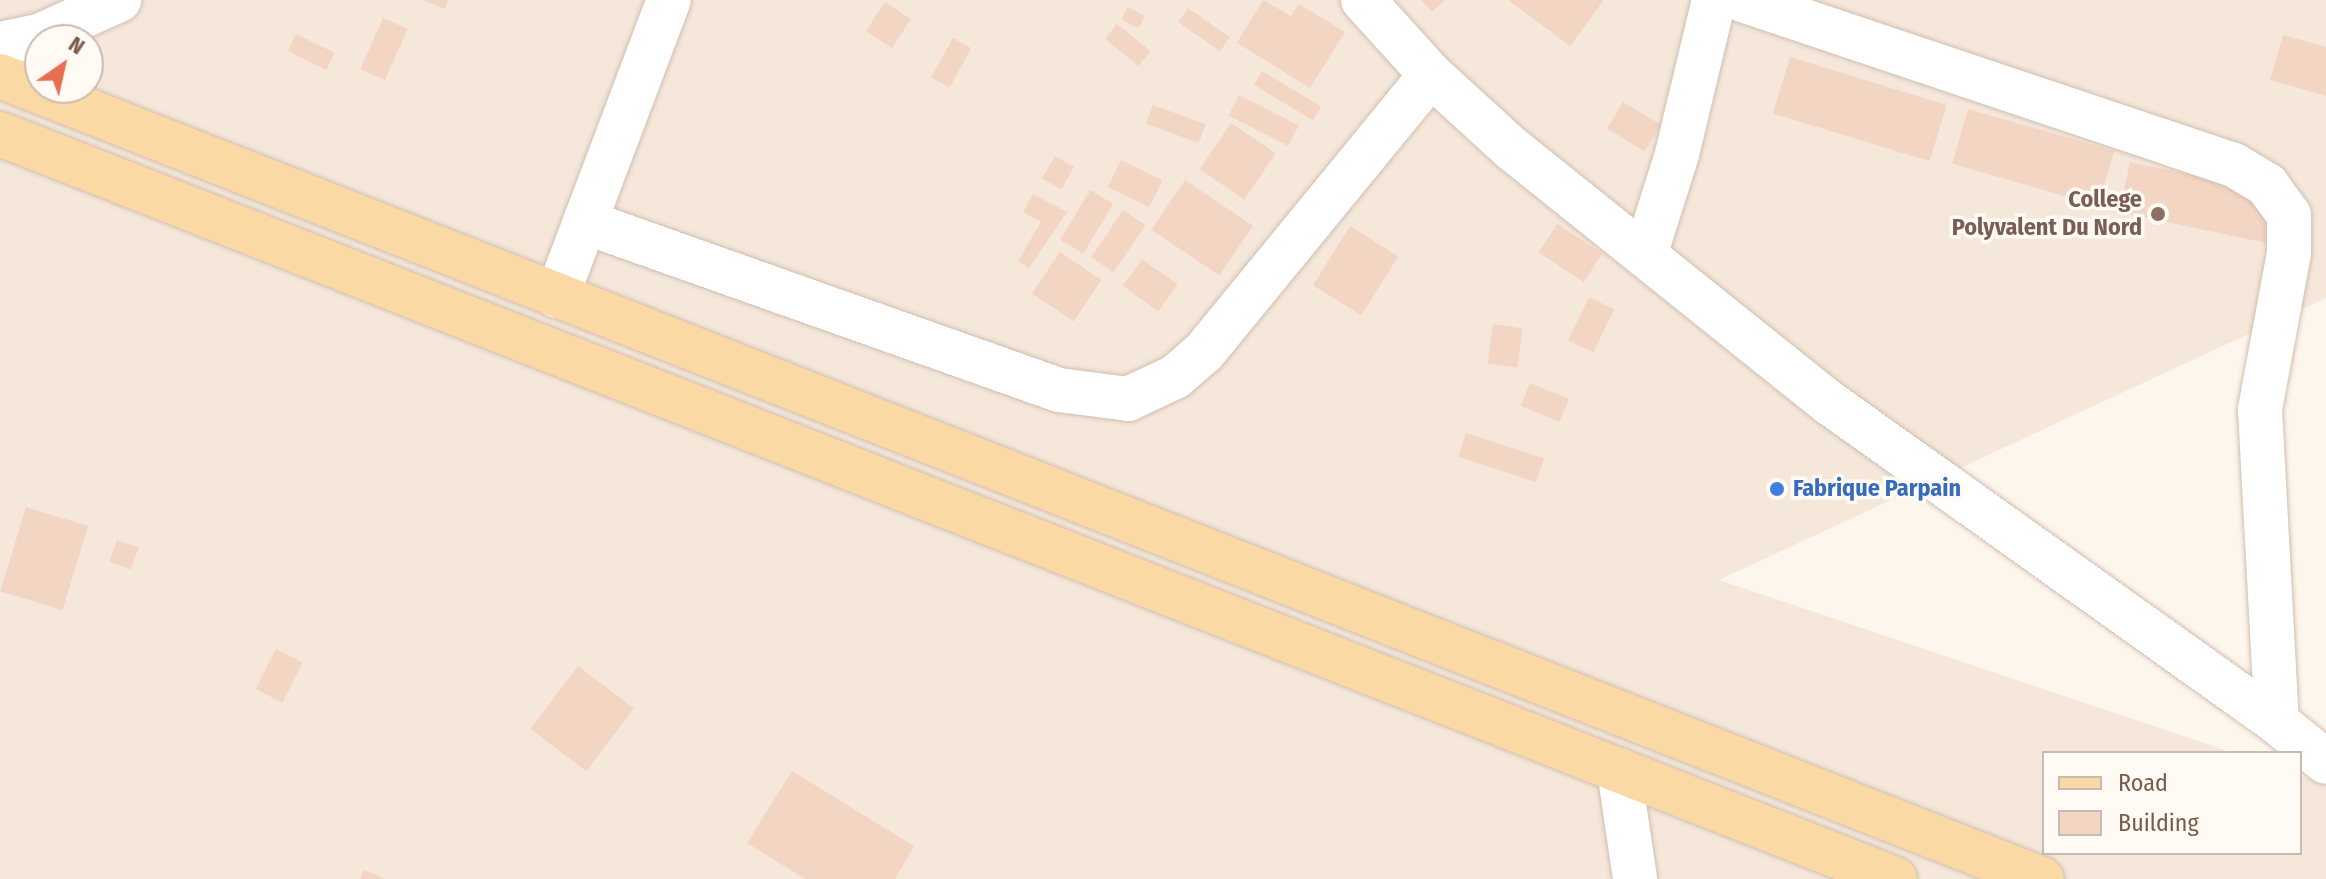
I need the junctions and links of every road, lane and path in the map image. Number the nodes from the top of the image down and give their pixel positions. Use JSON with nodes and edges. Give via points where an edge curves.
{"nodes":[{"id":1,"x":119,"y":0,"type":"edge"},
{"id":2,"x":669,"y":0,"type":"edge"},
{"id":3,"x":1363,"y":0,"type":"edge"},
{"id":4,"x":1714,"y":0,"type":"edge"},
{"id":5,"x":1742,"y":0,"type":"edge"},
{"id":6,"x":0,"y":44,"type":"edge"},
{"id":7,"x":1431,"y":75,"type":"junction"},
{"id":8,"x":0,"y":76,"type":"edge"},
{"id":9,"x":0,"y":134,"type":"edge"},
{"id":10,"x":585,"y":222,"type":"junction"},
{"id":11,"x":1646,"y":252,"type":"junction"},
{"id":12,"x":557,"y":296,"type":"junction"},
{"id":13,"x":2277,"y":722,"type":"junction"},
{"id":14,"x":2326,"y":762,"type":"edge"},
{"id":15,"x":1619,"y":770,"type":"junction"},
{"id":16,"x":1635,"y":879,"type":"edge"},
{"id":17,"x":1895,"y":879,"type":"edge"},
{"id":18,"x":2042,"y":879,"type":"edge"}],
"edges":[{"from":1,"to":6,"type":"street","via":[[39,36]]},
{"from":2,"to":10,"type":"street"},
{"from":3,"to":7,"type":"street"},
{"from":4,"to":11,"type":"street","via":[[1677,154]]},
{"from":5,"to":13,"type":"street","via":[[2234,165],[2267,185],[2289,215],[2289,253],[2260,410]]},
{"from":7,"to":10,"type":"street","via":[[1204,352],[1175,377],[1128,399],[1059,390]]},
{"from":7,"to":11,"type":"street","via":[[1511,148]]},
{"from":8,"to":12,"type":"main road"},
{"from":9,"to":15,"type":"main road"},
{"from":10,"to":12,"type":"street"},
{"from":11,"to":13,"type":"street","via":[[1831,404]]},
{"from":12,"to":18,"type":"main road"},
{"from":13,"to":14,"type":"street"},
{"from":15,"to":16,"type":"street"},
{"from":15,"to":17,"type":"main road"}]}
